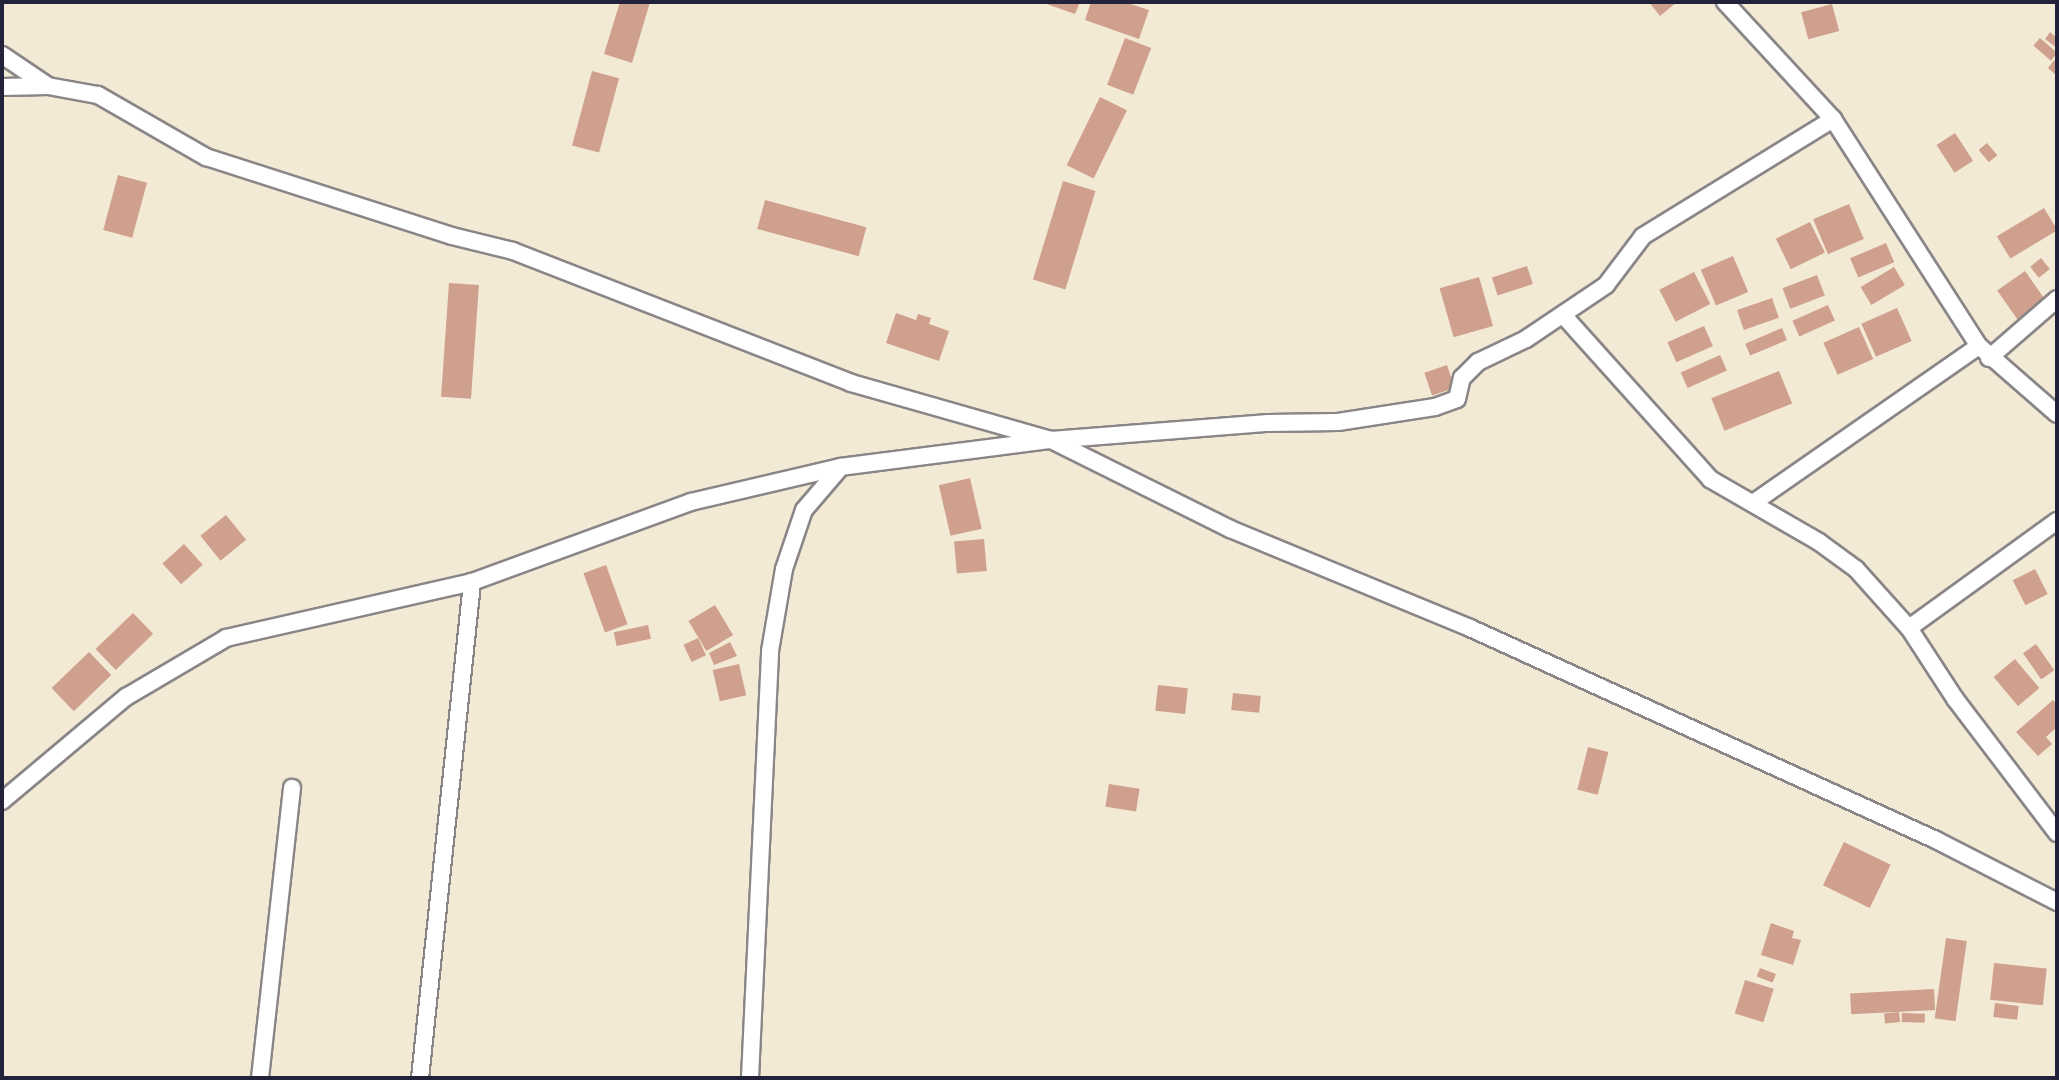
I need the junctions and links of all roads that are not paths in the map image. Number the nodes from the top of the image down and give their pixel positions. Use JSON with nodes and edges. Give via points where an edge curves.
{"nodes":[{"id":1,"x":1725,"y":2,"type":"edge"},
{"id":2,"x":2,"y":55,"type":"edge"},
{"id":3,"x":48,"y":86,"type":"junction"},
{"id":4,"x":2,"y":87,"type":"edge"},
{"id":5,"x":1833,"y":119,"type":"junction"},
{"id":6,"x":2057,"y":299,"type":"edge"},
{"id":7,"x":1564,"y":316,"type":"junction"},
{"id":8,"x":1984,"y":352,"type":"junction"},
{"id":9,"x":2057,"y":414,"type":"edge"},
{"id":10,"x":1051,"y":440,"type":"junction"},
{"id":11,"x":841,"y":467,"type":"junction"},
{"id":12,"x":794,"y":482,"type":"junction"},
{"id":13,"x":1753,"y":503,"type":"junction"},
{"id":14,"x":804,"y":510,"type":"junction"},
{"id":15,"x":2057,"y":521,"type":"edge"},
{"id":16,"x":472,"y":582,"type":"junction"},
{"id":17,"x":1909,"y":628,"type":"junction"},
{"id":18,"x":292,"y":788,"type":"dead end"},
{"id":19,"x":2,"y":801,"type":"edge"},
{"id":20,"x":2057,"y":833,"type":"edge"},
{"id":21,"x":2057,"y":902,"type":"edge"},
{"id":22,"x":260,"y":1078,"type":"edge"},
{"id":23,"x":420,"y":1078,"type":"edge"},
{"id":24,"x":750,"y":1078,"type":"edge"}],
"edges":[{"from":1,"to":5,"type":"street"},
{"from":2,"to":3,"type":"street"},
{"from":3,"to":4,"type":"street"},
{"from":3,"to":10,"type":"street","via":[[99,95],[206,157],[452,236],[513,251],[851,383]]},
{"from":5,"to":7,"type":"street","via":[[1643,236],[1606,285]]},
{"from":5,"to":8,"type":"street"},
{"from":6,"to":8,"type":"street"},
{"from":7,"to":10,"type":"street","via":[[1478,362],[1462,378],[1457,399],[1435,407],[1338,422]]},
{"from":7,"to":13,"type":"street","via":[[1710,479]]},
{"from":8,"to":9,"type":"street"},
{"from":8,"to":13,"type":"street"},
{"from":10,"to":11,"type":"street"},
{"from":10,"to":21,"type":"street","via":[[1230,528],[1470,628],[1937,840]]},
{"from":11,"to":12,"type":"street"},
{"from":11,"to":14,"type":"street"},
{"from":12,"to":14,"type":"street"},
{"from":12,"to":16,"type":"street","via":[[691,502]]},
{"from":13,"to":17,"type":"street","via":[[1856,569]]},
{"from":14,"to":24,"type":"street","via":[[784,569],[770,651]]},
{"from":15,"to":17,"type":"street"},
{"from":16,"to":19,"type":"street","via":[[226,638],[126,697]]},
{"from":16,"to":23,"type":"street"},
{"from":17,"to":20,"type":"street","via":[[1956,700]]},
{"from":18,"to":22,"type":"street"}]}
